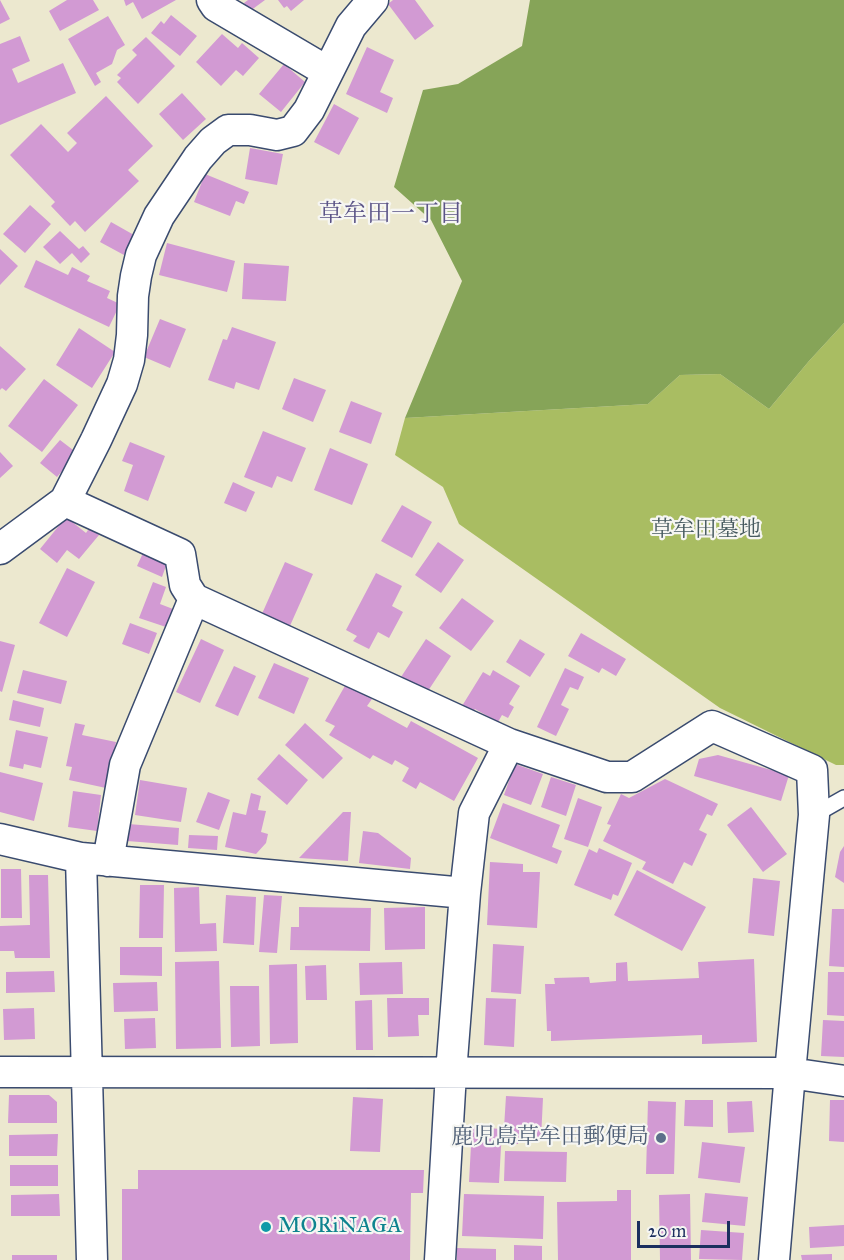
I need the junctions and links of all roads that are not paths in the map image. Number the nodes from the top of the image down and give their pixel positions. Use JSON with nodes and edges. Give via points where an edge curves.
{"nodes":[{"id":1,"x":212,"y":0,"type":"edge"},
{"id":2,"x":373,"y":0,"type":"edge"},
{"id":3,"x":328,"y":72,"type":"junction"},
{"id":4,"x":65,"y":501,"type":"junction"},
{"id":5,"x":0,"y":549,"type":"edge"},
{"id":6,"x":194,"y":599,"type":"junction"},
{"id":7,"x":509,"y":744,"type":"junction"},
{"id":8,"x":844,"y":798,"type":"edge"},
{"id":9,"x":814,"y":815,"type":"junction"},
{"id":10,"x":0,"y":839,"type":"edge"},
{"id":11,"x":95,"y":859,"type":"junction"},
{"id":12,"x":465,"y":893,"type":"junction"},
{"id":13,"x":0,"y":1072,"type":"edge"},
{"id":14,"x":87,"y":1073,"type":"junction"},
{"id":15,"x":451,"y":1073,"type":"junction"},
{"id":16,"x":790,"y":1073,"type":"junction"},
{"id":17,"x":844,"y":1081,"type":"edge"},
{"id":18,"x":92,"y":1260,"type":"edge"},
{"id":19,"x":440,"y":1260,"type":"edge"},
{"id":20,"x":774,"y":1260,"type":"edge"}],
"edges":[{"from":1,"to":3,"type":"street"},
{"from":2,"to":3,"type":"street","via":[[351,26]]},
{"from":3,"to":4,"type":"street","via":[[309,110],[293,131],[277,135],[228,130],[198,158],[159,216],[136,276],[129,360],[122,384]]},
{"from":4,"to":5,"type":"street"},
{"from":4,"to":6,"type":"street","via":[[180,554],[185,585]]},
{"from":6,"to":7,"type":"street"},
{"from":6,"to":11,"type":"street","via":[[125,765]]},
{"from":7,"to":9,"type":"street","via":[[607,777],[632,777],[711,726],[812,770]]},
{"from":7,"to":12,"type":"street","via":[[474,813]]},
{"from":8,"to":9,"type":"lane"},
{"from":9,"to":16,"type":"street"},
{"from":10,"to":11,"type":"street"},
{"from":11,"to":12,"type":"street"},
{"from":11,"to":14,"type":"street"},
{"from":12,"to":15,"type":"street"},
{"from":13,"to":14,"type":"street"},
{"from":14,"to":15,"type":"street"},
{"from":14,"to":18,"type":"street"},
{"from":15,"to":16,"type":"street"},
{"from":15,"to":19,"type":"street"},
{"from":16,"to":17,"type":"street"},
{"from":16,"to":20,"type":"street"}]}
